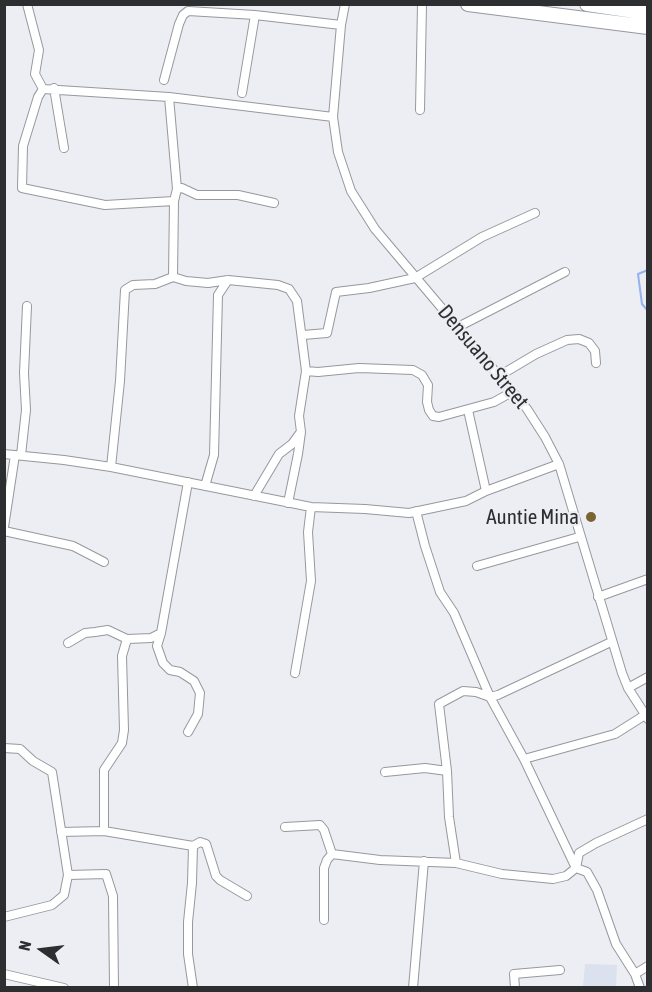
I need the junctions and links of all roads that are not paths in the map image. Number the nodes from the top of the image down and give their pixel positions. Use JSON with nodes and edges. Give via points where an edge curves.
{"nodes":[{"id":1,"x":27,"y":4,"type":"edge"},
{"id":2,"x":345,"y":4,"type":"edge"},
{"id":3,"x":422,"y":4,"type":"edge"},
{"id":4,"x":468,"y":4,"type":"edge"},
{"id":5,"x":587,"y":4,"type":"edge"},
{"id":6,"x":648,"y":13,"type":"edge"},
{"id":7,"x":255,"y":15,"type":"junction"},
{"id":8,"x":341,"y":25,"type":"junction"},
{"id":9,"x":648,"y":27,"type":"edge"},
{"id":10,"x":164,"y":80,"type":"dead end"},
{"id":11,"x":54,"y":88,"type":"junction"},
{"id":12,"x":43,"y":89,"type":"junction"},
{"id":13,"x":242,"y":93,"type":"dead end"},
{"id":14,"x":169,"y":98,"type":"junction"},
{"id":15,"x":420,"y":110,"type":"dead end"},
{"id":16,"x":333,"y":117,"type":"junction"},
{"id":17,"x":64,"y":148,"type":"dead end"},
{"id":18,"x":177,"y":189,"type":"junction"},
{"id":19,"x":174,"y":201,"type":"junction"},
{"id":20,"x":274,"y":202,"type":"dead end"},
{"id":21,"x":535,"y":213,"type":"dead end"},
{"id":22,"x":565,"y":272,"type":"dead end"},
{"id":23,"x":173,"y":277,"type":"junction"},
{"id":24,"x":415,"y":278,"type":"junction"},
{"id":25,"x":228,"y":280,"type":"junction"},
{"id":26,"x":208,"y":283,"type":"junction"},
{"id":27,"x":218,"y":295,"type":"junction"},
{"id":28,"x":27,"y":306,"type":"dead end"},
{"id":29,"x":458,"y":327,"type":"junction"},
{"id":30,"x":303,"y":335,"type":"junction"},
{"id":31,"x":596,"y":363,"type":"dead end"},
{"id":32,"x":306,"y":371,"type":"junction"},
{"id":33,"x":499,"y":376,"type":"junction"},
{"id":34,"x":512,"y":392,"type":"junction"},
{"id":35,"x":468,"y":410,"type":"junction"},
{"id":36,"x":301,"y":432,"type":"junction"},
{"id":37,"x":4,"y":454,"type":"edge"},
{"id":38,"x":18,"y":455,"type":"junction"},
{"id":39,"x":559,"y":464,"type":"junction"},
{"id":40,"x":111,"y":467,"type":"junction"},
{"id":41,"x":188,"y":482,"type":"junction"},
{"id":42,"x":205,"y":486,"type":"junction"},
{"id":43,"x":486,"y":491,"type":"junction"},
{"id":44,"x":254,"y":496,"type":"junction"},
{"id":45,"x":288,"y":503,"type":"junction"},
{"id":46,"x":311,"y":507,"type":"junction"},
{"id":47,"x":416,"y":510,"type":"junction"},
{"id":48,"x":4,"y":529,"type":"edge"},
{"id":49,"x":579,"y":537,"type":"junction"},
{"id":50,"x":104,"y":562,"type":"dead end"},
{"id":51,"x":477,"y":566,"type":"dead end"},
{"id":52,"x":648,"y":579,"type":"edge"},
{"id":53,"x":598,"y":597,"type":"junction"},
{"id":54,"x":161,"y":633,"type":"junction"},
{"id":55,"x":127,"y":639,"type":"junction"},
{"id":56,"x":611,"y":642,"type":"junction"},
{"id":57,"x":68,"y":644,"type":"dead end"},
{"id":58,"x":295,"y":673,"type":"dead end"},
{"id":59,"x":648,"y":677,"type":"edge"},
{"id":60,"x":628,"y":688,"type":"junction"},
{"id":61,"x":490,"y":697,"type":"junction"},
{"id":62,"x":646,"y":717,"type":"edge"},
{"id":63,"x":188,"y":732,"type":"dead end"},
{"id":64,"x":4,"y":747,"type":"edge"},
{"id":65,"x":524,"y":759,"type":"junction"},
{"id":66,"x":447,"y":771,"type":"junction"},
{"id":67,"x":385,"y":772,"type":"dead end"},
{"id":68,"x":648,"y":819,"type":"edge"},
{"id":69,"x":285,"y":827,"type":"dead end"},
{"id":70,"x":104,"y":831,"type":"junction"},
{"id":71,"x":61,"y":832,"type":"junction"},
{"id":72,"x":193,"y":846,"type":"junction"},
{"id":73,"x":332,"y":854,"type":"junction"},
{"id":74,"x":424,"y":861,"type":"junction"},
{"id":75,"x":456,"y":862,"type":"junction"},
{"id":76,"x":576,"y":868,"type":"junction"},
{"id":77,"x":68,"y":875,"type":"junction"},
{"id":78,"x":247,"y":896,"type":"dead end"},
{"id":79,"x":4,"y":917,"type":"edge"},
{"id":80,"x":324,"y":920,"type":"dead end"},
{"id":81,"x":648,"y":966,"type":"edge"},
{"id":82,"x":560,"y":970,"type":"dead end"},
{"id":83,"x":4,"y":974,"type":"edge"},
{"id":84,"x":635,"y":974,"type":"junction"},
{"id":85,"x":64,"y":987,"type":"edge"},
{"id":86,"x":114,"y":987,"type":"edge"},
{"id":87,"x":193,"y":987,"type":"edge"},
{"id":88,"x":413,"y":987,"type":"edge"},
{"id":89,"x":515,"y":987,"type":"edge"},
{"id":90,"x":640,"y":987,"type":"edge"}],
"edges":[{"from":1,"to":12,"type":"street","via":[[39,50],[35,74]]},
{"from":2,"to":8,"type":"street","name":"Densuano Street"},
{"from":3,"to":15,"type":"street"},
{"from":4,"to":9,"type":"highway"},
{"from":5,"to":6,"type":"highway"},
{"from":7,"to":8,"type":"street"},
{"from":7,"to":10,"type":"street","via":[[188,11],[179,24]]},
{"from":7,"to":13,"type":"street"},
{"from":8,"to":16,"type":"street","name":"Densuano Street"},
{"from":11,"to":12,"type":"street"},
{"from":11,"to":14,"type":"street"},
{"from":11,"to":17,"type":"street"},
{"from":12,"to":19,"type":"street","via":[[23,146],[22,188],[105,205]]},
{"from":14,"to":16,"type":"street"},
{"from":14,"to":18,"type":"street"},
{"from":16,"to":24,"type":"street","name":"Densuano Street","via":[[338,152],[351,191],[375,229]]},
{"from":18,"to":19,"type":"street"},
{"from":18,"to":20,"type":"street","via":[[197,195],[238,195]]},
{"from":19,"to":23,"type":"street"},
{"from":21,"to":24,"type":"street","via":[[482,237]]},
{"from":22,"to":29,"type":"street"},
{"from":23,"to":26,"type":"street"},
{"from":23,"to":40,"type":"street","via":[[125,290]]},
{"from":24,"to":29,"type":"street","name":"Densuano Street"},
{"from":24,"to":30,"type":"street","via":[[336,292],[327,333]]},
{"from":25,"to":26,"type":"street"},
{"from":25,"to":27,"type":"street"},
{"from":25,"to":30,"type":"street","via":[[289,289],[297,301]]},
{"from":26,"to":27,"type":"street"},
{"from":27,"to":42,"type":"street","via":[[214,455]]},
{"from":28,"to":38,"type":"street","via":[[26,410]]},
{"from":29,"to":33,"type":"street","name":"Densuano Street"},
{"from":30,"to":32,"type":"street"},
{"from":31,"to":33,"type":"street","via":[[595,351],[589,343],[567,340]]},
{"from":32,"to":35,"type":"street","via":[[413,370],[428,385],[427,402],[434,416]]},
{"from":32,"to":36,"type":"street","via":[[299,416]]},
{"from":33,"to":34,"type":"street","name":"Densuano Street"},
{"from":34,"to":35,"type":"street"},
{"from":34,"to":39,"type":"street","name":"Densuano Street","via":[[527,409]]},
{"from":35,"to":43,"type":"street"},
{"from":36,"to":44,"type":"street","via":[[279,454]]},
{"from":36,"to":45,"type":"street"},
{"from":37,"to":38,"type":"street"},
{"from":38,"to":40,"type":"street"},
{"from":38,"to":48,"type":"street"},
{"from":39,"to":43,"type":"street"},
{"from":39,"to":49,"type":"street","name":"Densuano Street"},
{"from":40,"to":41,"type":"street"},
{"from":41,"to":42,"type":"street"},
{"from":41,"to":54,"type":"street"},
{"from":42,"to":44,"type":"street"},
{"from":43,"to":47,"type":"street","via":[[466,501]]},
{"from":44,"to":45,"type":"street"},
{"from":45,"to":46,"type":"street"},
{"from":46,"to":47,"type":"street","via":[[409,513]]},
{"from":46,"to":58,"type":"street","via":[[311,581]]},
{"from":47,"to":61,"type":"street","via":[[440,592],[454,613]]},
{"from":48,"to":50,"type":"street","via":[[73,546]]},
{"from":49,"to":51,"type":"street"},
{"from":49,"to":53,"type":"street","name":"Densuano Street"},
{"from":52,"to":53,"type":"street"},
{"from":53,"to":56,"type":"street","name":"Densuano Street"},
{"from":54,"to":55,"type":"street","via":[[151,638]]},
{"from":54,"to":63,"type":"street","via":[[157,646],[163,663],[194,681],[200,693],[198,714]]},
{"from":55,"to":57,"type":"street","via":[[108,630],[86,633]]},
{"from":55,"to":70,"type":"street","via":[[123,656],[124,730],[122,743],[104,770]]},
{"from":56,"to":60,"type":"street","name":"Densuano Street"},
{"from":56,"to":61,"type":"street"},
{"from":59,"to":60,"type":"street"},
{"from":60,"to":62,"type":"street","name":"Densuano Street"},
{"from":61,"to":65,"type":"street"},
{"from":61,"to":66,"type":"street","via":[[463,691],[439,704]]},
{"from":62,"to":65,"type":"street","via":[[615,734]]},
{"from":64,"to":71,"type":"street","via":[[20,749],[52,772]]},
{"from":65,"to":76,"type":"street"},
{"from":66,"to":67,"type":"street","via":[[425,768]]},
{"from":66,"to":75,"type":"street"},
{"from":68,"to":76,"type":"street","via":[[579,853]]},
{"from":69,"to":73,"type":"street","via":[[320,825]]},
{"from":70,"to":71,"type":"street"},
{"from":70,"to":72,"type":"street"},
{"from":71,"to":77,"type":"street"},
{"from":72,"to":78,"type":"street","via":[[206,844],[216,876]]},
{"from":72,"to":87,"type":"street","via":[[188,954]]},
{"from":73,"to":74,"type":"street"},
{"from":73,"to":80,"type":"street","via":[[324,868]]},
{"from":74,"to":75,"type":"street"},
{"from":74,"to":88,"type":"street"},
{"from":75,"to":76,"type":"street","via":[[502,874],[553,879]]},
{"from":76,"to":84,"type":"street","via":[[587,872],[616,944]]},
{"from":77,"to":79,"type":"street","via":[[64,895],[52,905]]},
{"from":77,"to":86,"type":"street","via":[[106,874],[113,896]]},
{"from":81,"to":84,"type":"street"},
{"from":82,"to":89,"type":"street","via":[[514,974]]},
{"from":83,"to":85,"type":"street"},
{"from":84,"to":90,"type":"street"}]}
